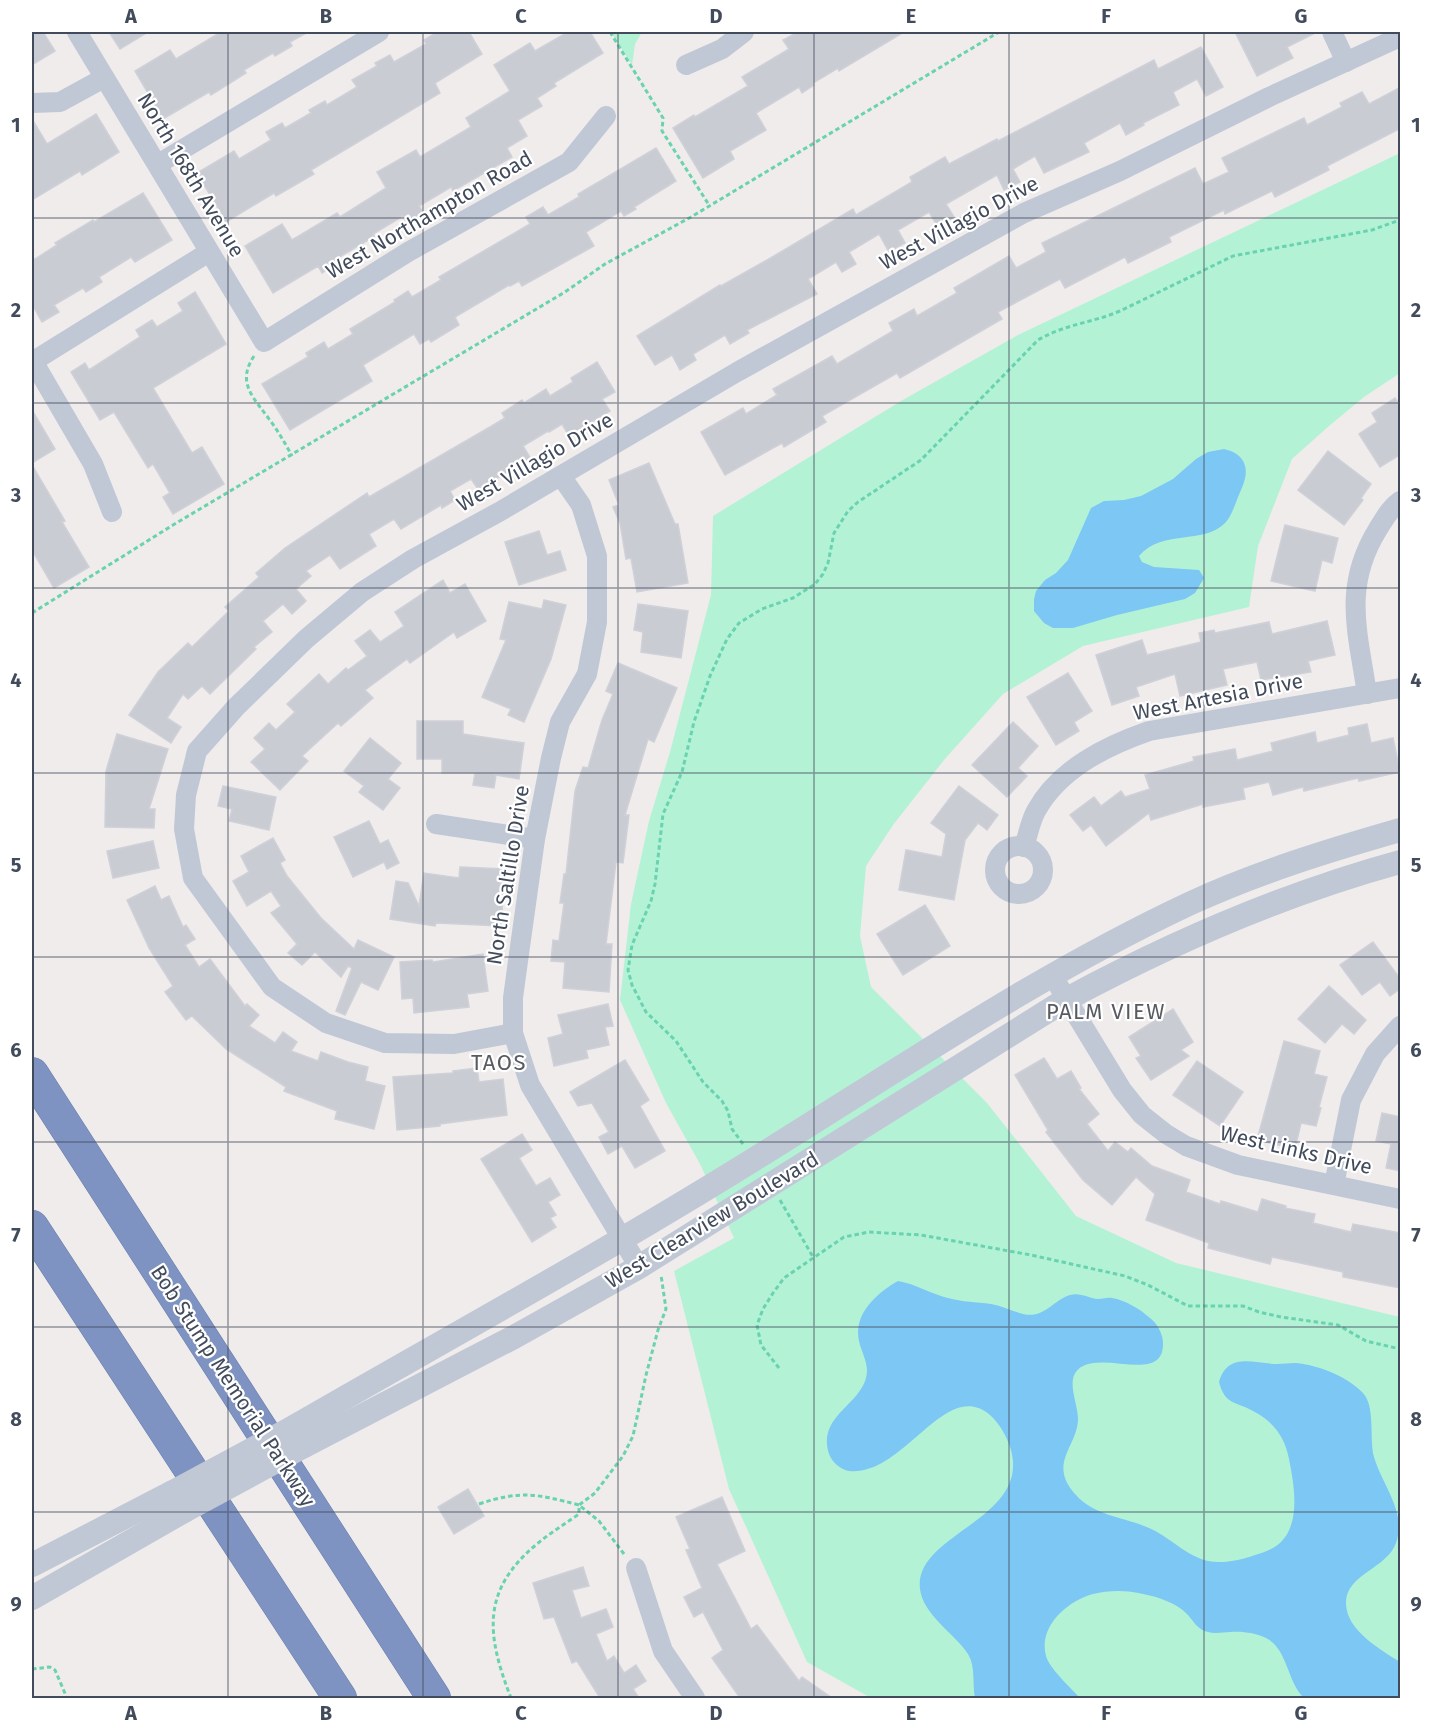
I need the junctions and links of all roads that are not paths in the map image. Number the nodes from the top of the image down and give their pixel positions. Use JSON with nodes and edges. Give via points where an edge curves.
{"nodes":[{"id":1,"x":78,"y":32,"type":"edge"},
{"id":2,"x":379,"y":32,"type":"edge"},
{"id":3,"x":744,"y":32,"type":"edge"},
{"id":4,"x":1332,"y":32,"type":"edge"},
{"id":5,"x":1401,"y":38,"type":"edge"},
{"id":6,"x":1346,"y":62,"type":"junction"},
{"id":7,"x":686,"y":65,"type":"dead end"},
{"id":8,"x":104,"y":78,"type":"junction"},
{"id":9,"x":32,"y":103,"type":"edge"},
{"id":10,"x":606,"y":116,"type":"dead end"},
{"id":11,"x":158,"y":164,"type":"junction"},
{"id":12,"x":208,"y":252,"type":"junction"},
{"id":13,"x":264,"y":342,"type":"joint"},
{"id":14,"x":32,"y":362,"type":"edge"},
{"id":15,"x":561,"y":476,"type":"junction"},
{"id":16,"x":1401,"y":501,"type":"edge"},
{"id":17,"x":112,"y":512,"type":"dead end"},
{"id":18,"x":1401,"y":688,"type":"edge"},
{"id":19,"x":1367,"y":694,"type":"junction"},
{"id":20,"x":436,"y":824,"type":"dead end"},
{"id":21,"x":1401,"y":830,"type":"edge"},
{"id":22,"x":535,"y":839,"type":"junction"},
{"id":23,"x":1024,"y":847,"type":"dead end"},
{"id":24,"x":1401,"y":862,"type":"edge"},
{"id":25,"x":1052,"y":975,"type":"junction"},
{"id":26,"x":1067,"y":999,"type":"junction"},
{"id":27,"x":1401,"y":1026,"type":"edge"},
{"id":28,"x":513,"y":1033,"type":"junction"},
{"id":29,"x":32,"y":1074,"type":"edge"},
{"id":30,"x":1334,"y":1185,"type":"junction"},
{"id":31,"x":1401,"y":1199,"type":"edge"},
{"id":32,"x":32,"y":1227,"type":"edge"},
{"id":33,"x":622,"y":1240,"type":"junction"},
{"id":34,"x":639,"y":1267,"type":"junction"},
{"id":35,"x":298,"y":1437,"type":"junction"},
{"id":36,"x":179,"y":1501,"type":"junction"},
{"id":37,"x":32,"y":1565,"type":"edge"},
{"id":38,"x":632,"y":1565,"type":"road end"},
{"id":39,"x":32,"y":1598,"type":"edge"},
{"id":40,"x":340,"y":1698,"type":"edge"},
{"id":41,"x":434,"y":1698,"type":"edge"},
{"id":42,"x":695,"y":1698,"type":"edge"}],
"edges":[{"from":1,"to":8,"type":"street","name":"North 168th Avenue"},
{"from":2,"to":11,"type":"street"},
{"from":3,"to":7,"type":"street","via":[[722,49]]},
{"from":4,"to":6,"type":"street"},
{"from":5,"to":6,"type":"street","name":"West Villagio Drive"},
{"from":6,"to":15,"type":"street","name":"West Villagio Drive","via":[[1024,213],[737,372]]},
{"from":8,"to":9,"type":"street","via":[[60,102]]},
{"from":8,"to":11,"type":"street","name":"North 168th Avenue"},
{"from":10,"to":13,"type":"street","name":"West Northampton Road","via":[[569,162],[408,252]]},
{"from":11,"to":12,"type":"street","name":"North 168th Avenue"},
{"from":12,"to":13,"type":"street","name":"North 168th Avenue"},
{"from":12,"to":14,"type":"street"},
{"from":14,"to":17,"type":"street","via":[[93,464]]},
{"from":15,"to":22,"type":"street","name":"North Saltillo Drive","via":[[581,505],[597,556],[597,622],[587,674],[560,722]]},
{"from":15,"to":28,"type":"street","name":"West Villagio Drive","via":[[412,559],[362,592],[306,639],[197,751],[186,795],[184,829],[193,878],[272,987],[326,1023],[385,1043],[454,1044]]},
{"from":16,"to":19,"type":"street","via":[[1392,507],[1369,543],[1358,576],[1354,605]]},
{"from":18,"to":19,"type":"street","name":"West Artesia Drive"},
{"from":19,"to":23,"type":"street","name":"West Artesia Drive","via":[[1149,731],[1123,740],[1096,754],[1056,784],[1035,813]]},
{"from":20,"to":22,"type":"street"},
{"from":21,"to":25,"type":"street","name":"West Clearview Boulevard","via":[[1234,885],[1162,917]]},
{"from":22,"to":28,"type":"street","name":"North Saltillo Drive","via":[[513,998]]},
{"from":24,"to":26,"type":"street","name":"West Clearview Boulevard","via":[[1321,886],[1214,926]]},
{"from":25,"to":26,"type":"street","name":"West Links Drive"},
{"from":25,"to":33,"type":"street","name":"West Clearview Boulevard"},
{"from":26,"to":30,"type":"street","name":"West Links Drive","via":[[1122,1090],[1142,1115],[1166,1134],[1186,1146],[1238,1165]]},
{"from":26,"to":34,"type":"street","name":"West Clearview Boulevard"},
{"from":27,"to":30,"type":"street","via":[[1375,1054],[1351,1100]]},
{"from":28,"to":33,"type":"street","name":"North Saltillo Drive","via":[[530,1085]]},
{"from":29,"to":41,"type":"highway","name":"Bob Stump Memorial Parkway"},
{"from":30,"to":31,"type":"street","name":"West Links Drive"},
{"from":32,"to":40,"type":"highway"},
{"from":33,"to":34,"type":"street","name":"North Saltillo Drive"},
{"from":33,"to":35,"type":"street","name":"West Clearview Boulevard"},
{"from":34,"to":35,"type":"street","name":"West Clearview Boulevard","via":[[514,1337]]},
{"from":35,"to":36,"type":"street","name":"West Clearview Boulevard","bridge":true},
{"from":36,"to":37,"type":"street","name":"West Clearview Boulevard"},
{"from":36,"to":39,"type":"street","name":"West Clearview Boulevard"},
{"from":38,"to":42,"type":"street","via":[[663,1651]]}]}
